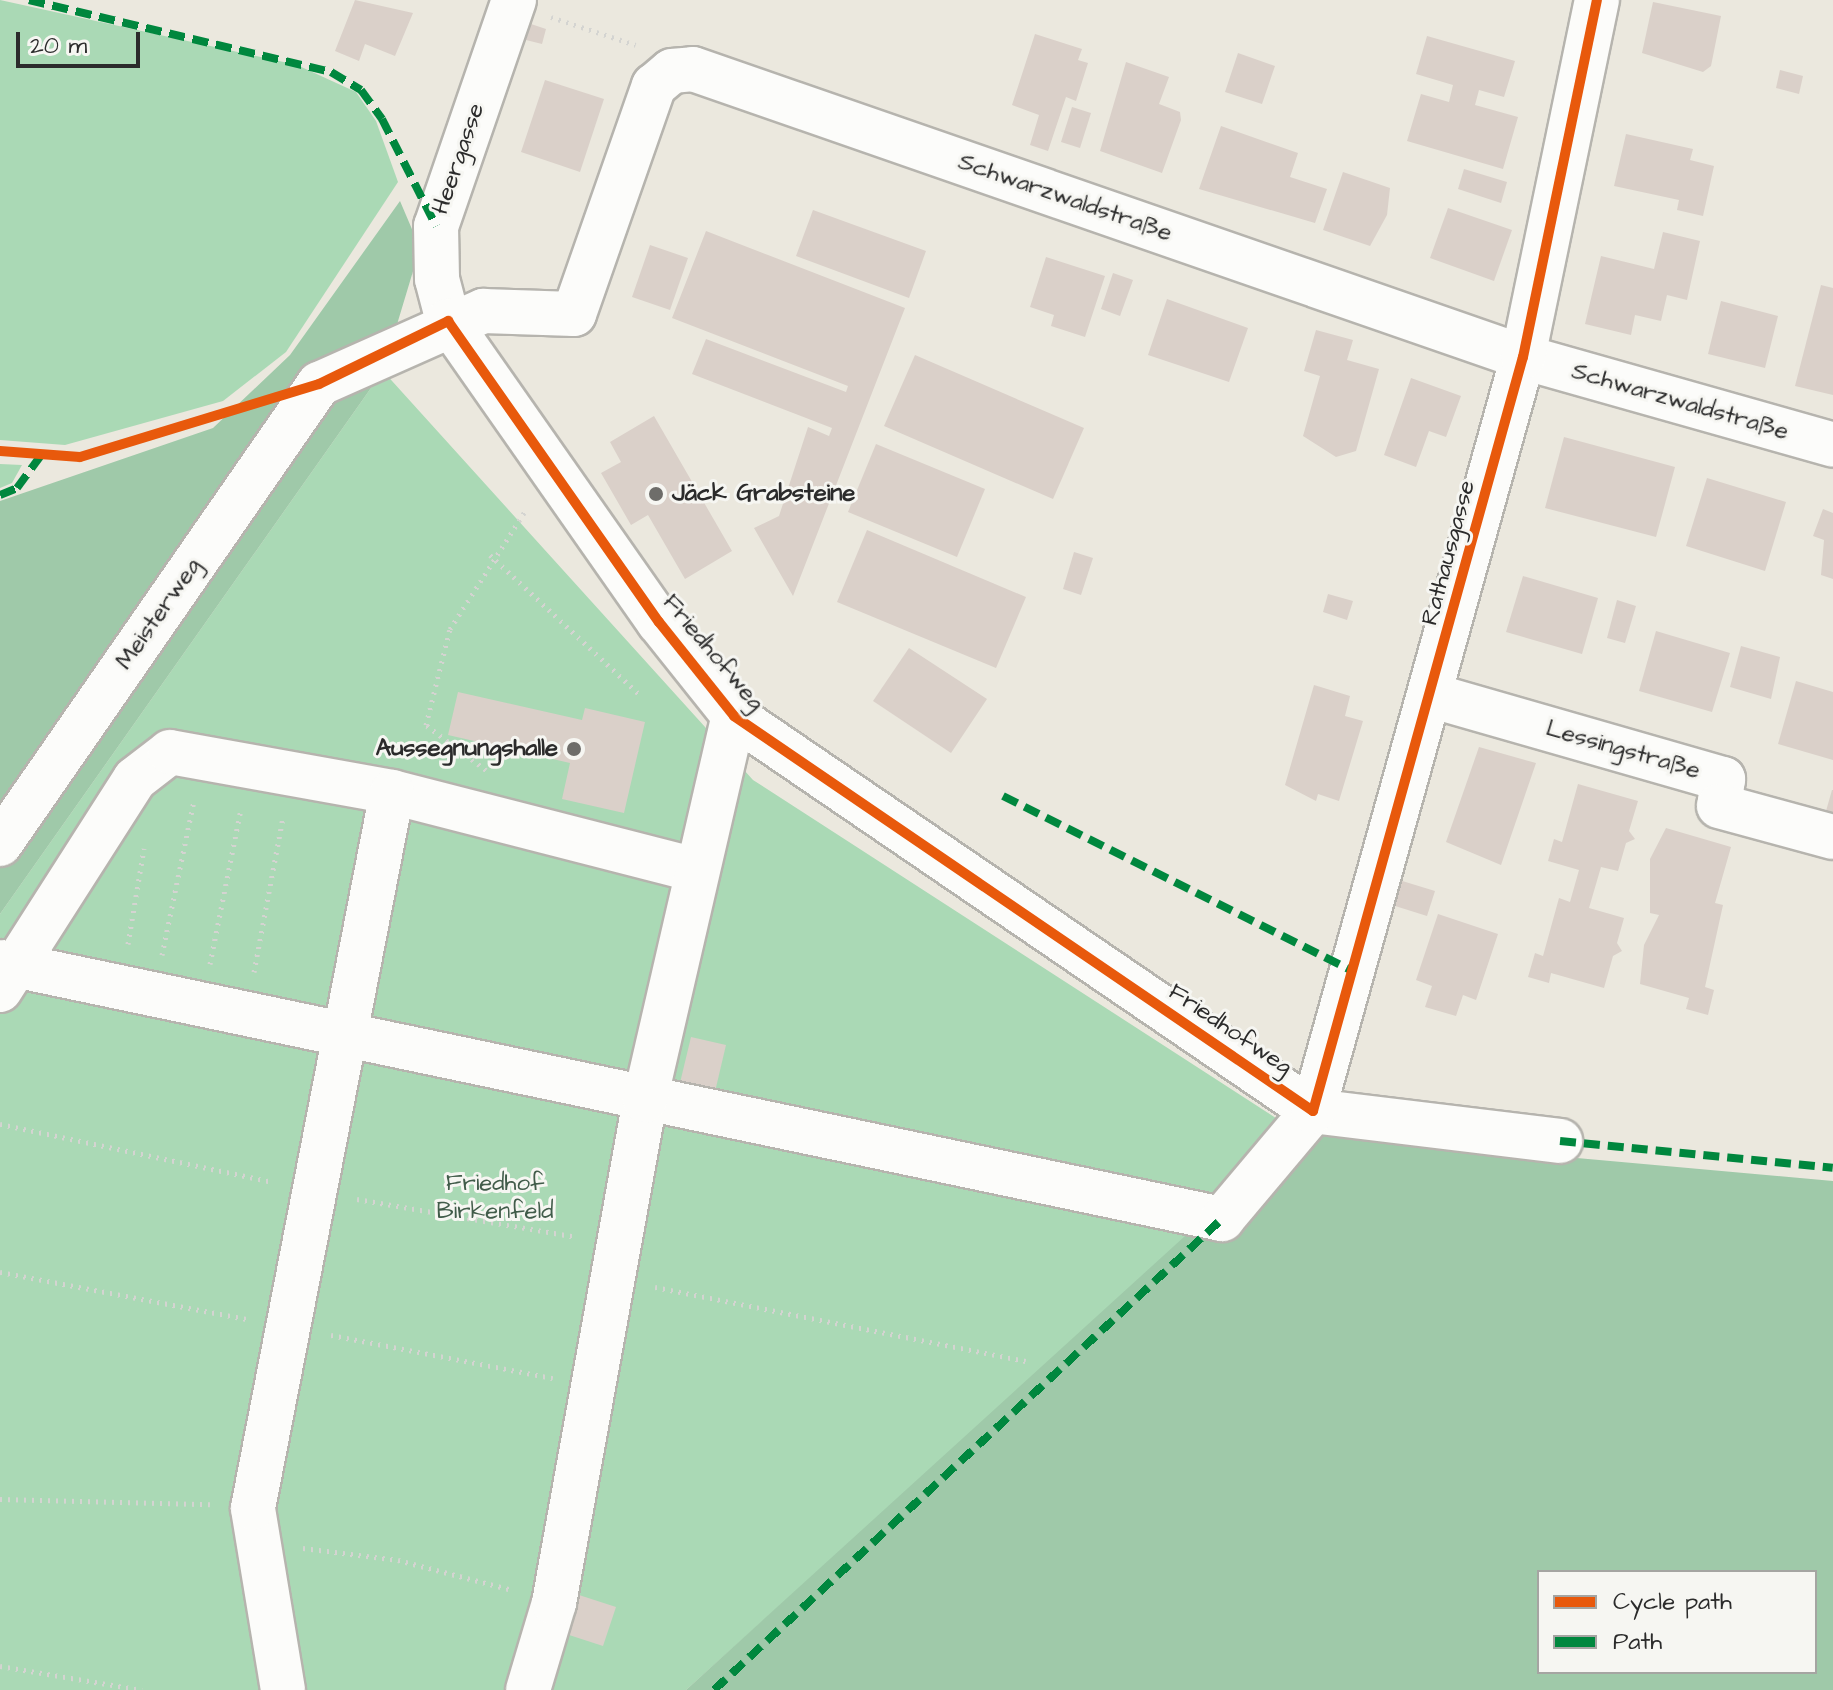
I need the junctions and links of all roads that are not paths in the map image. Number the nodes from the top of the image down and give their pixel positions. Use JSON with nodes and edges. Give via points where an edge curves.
{"nodes":[{"id":1,"x":514,"y":0,"type":"edge"},
{"id":2,"x":1597,"y":0,"type":"edge"},
{"id":3,"x":448,"y":321,"type":"junction"},
{"id":4,"x":1523,"y":357,"type":"junction"},
{"id":5,"x":1833,"y":445,"type":"edge"},
{"id":6,"x":1430,"y":695,"type":"junction"},
{"id":7,"x":734,"y":716,"type":"junction"},
{"id":8,"x":392,"y":792,"type":"junction"},
{"id":9,"x":1833,"y":837,"type":"edge"},
{"id":10,"x":0,"y":844,"type":"edge"},
{"id":11,"x":696,"y":870,"type":"junction"},
{"id":12,"x":5,"y":974,"type":"edge"},
{"id":13,"x":341,"y":1030,"type":"junction"},
{"id":14,"x":645,"y":1100,"type":"junction"},
{"id":15,"x":1313,"y":1111,"type":"junction"},
{"id":16,"x":1560,"y":1141,"type":"dead end"},
{"id":17,"x":283,"y":1690,"type":"edge"},
{"id":18,"x":528,"y":1690,"type":"edge"}],
"edges":[{"from":1,"to":3,"type":"street","name":"Heergasse","via":[[436,226],[437,279]]},
{"from":2,"to":4,"type":"street","name":"Rathausgasse"},
{"from":3,"to":4,"type":"street","name":"Schwarzwaldstraße","via":[[483,311],[574,314],[654,86],[672,71],[693,69]]},
{"from":3,"to":7,"type":"street","name":"Friedhofweg","via":[[659,622]]},
{"from":3,"to":10,"type":"street","name":"Meisterweg","via":[[319,384]]},
{"from":4,"to":5,"type":"street","name":"Schwarzwaldstraße"},
{"from":4,"to":6,"type":"street","name":"Rathausgasse"},
{"from":6,"to":9,"type":"street","name":"Lessingstraße","via":[[1723,779],[1719,806]]},
{"from":6,"to":15,"type":"street","name":"Rathausgasse"},
{"from":7,"to":11,"type":"street"},
{"from":7,"to":15,"type":"street","name":"Friedhofweg"},
{"from":8,"to":11,"type":"street"},
{"from":8,"to":12,"type":"street","via":[[170,752],[135,779]]},
{"from":8,"to":13,"type":"street"},
{"from":11,"to":14,"type":"street"},
{"from":12,"to":13,"type":"street","via":[[138,992]]},
{"from":13,"to":14,"type":"street"},
{"from":13,"to":17,"type":"street","via":[[254,1525]]},
{"from":14,"to":15,"type":"street","via":[[1222,1219]]},
{"from":14,"to":18,"type":"street","via":[[554,1603]]},
{"from":15,"to":16,"type":"street"}]}
